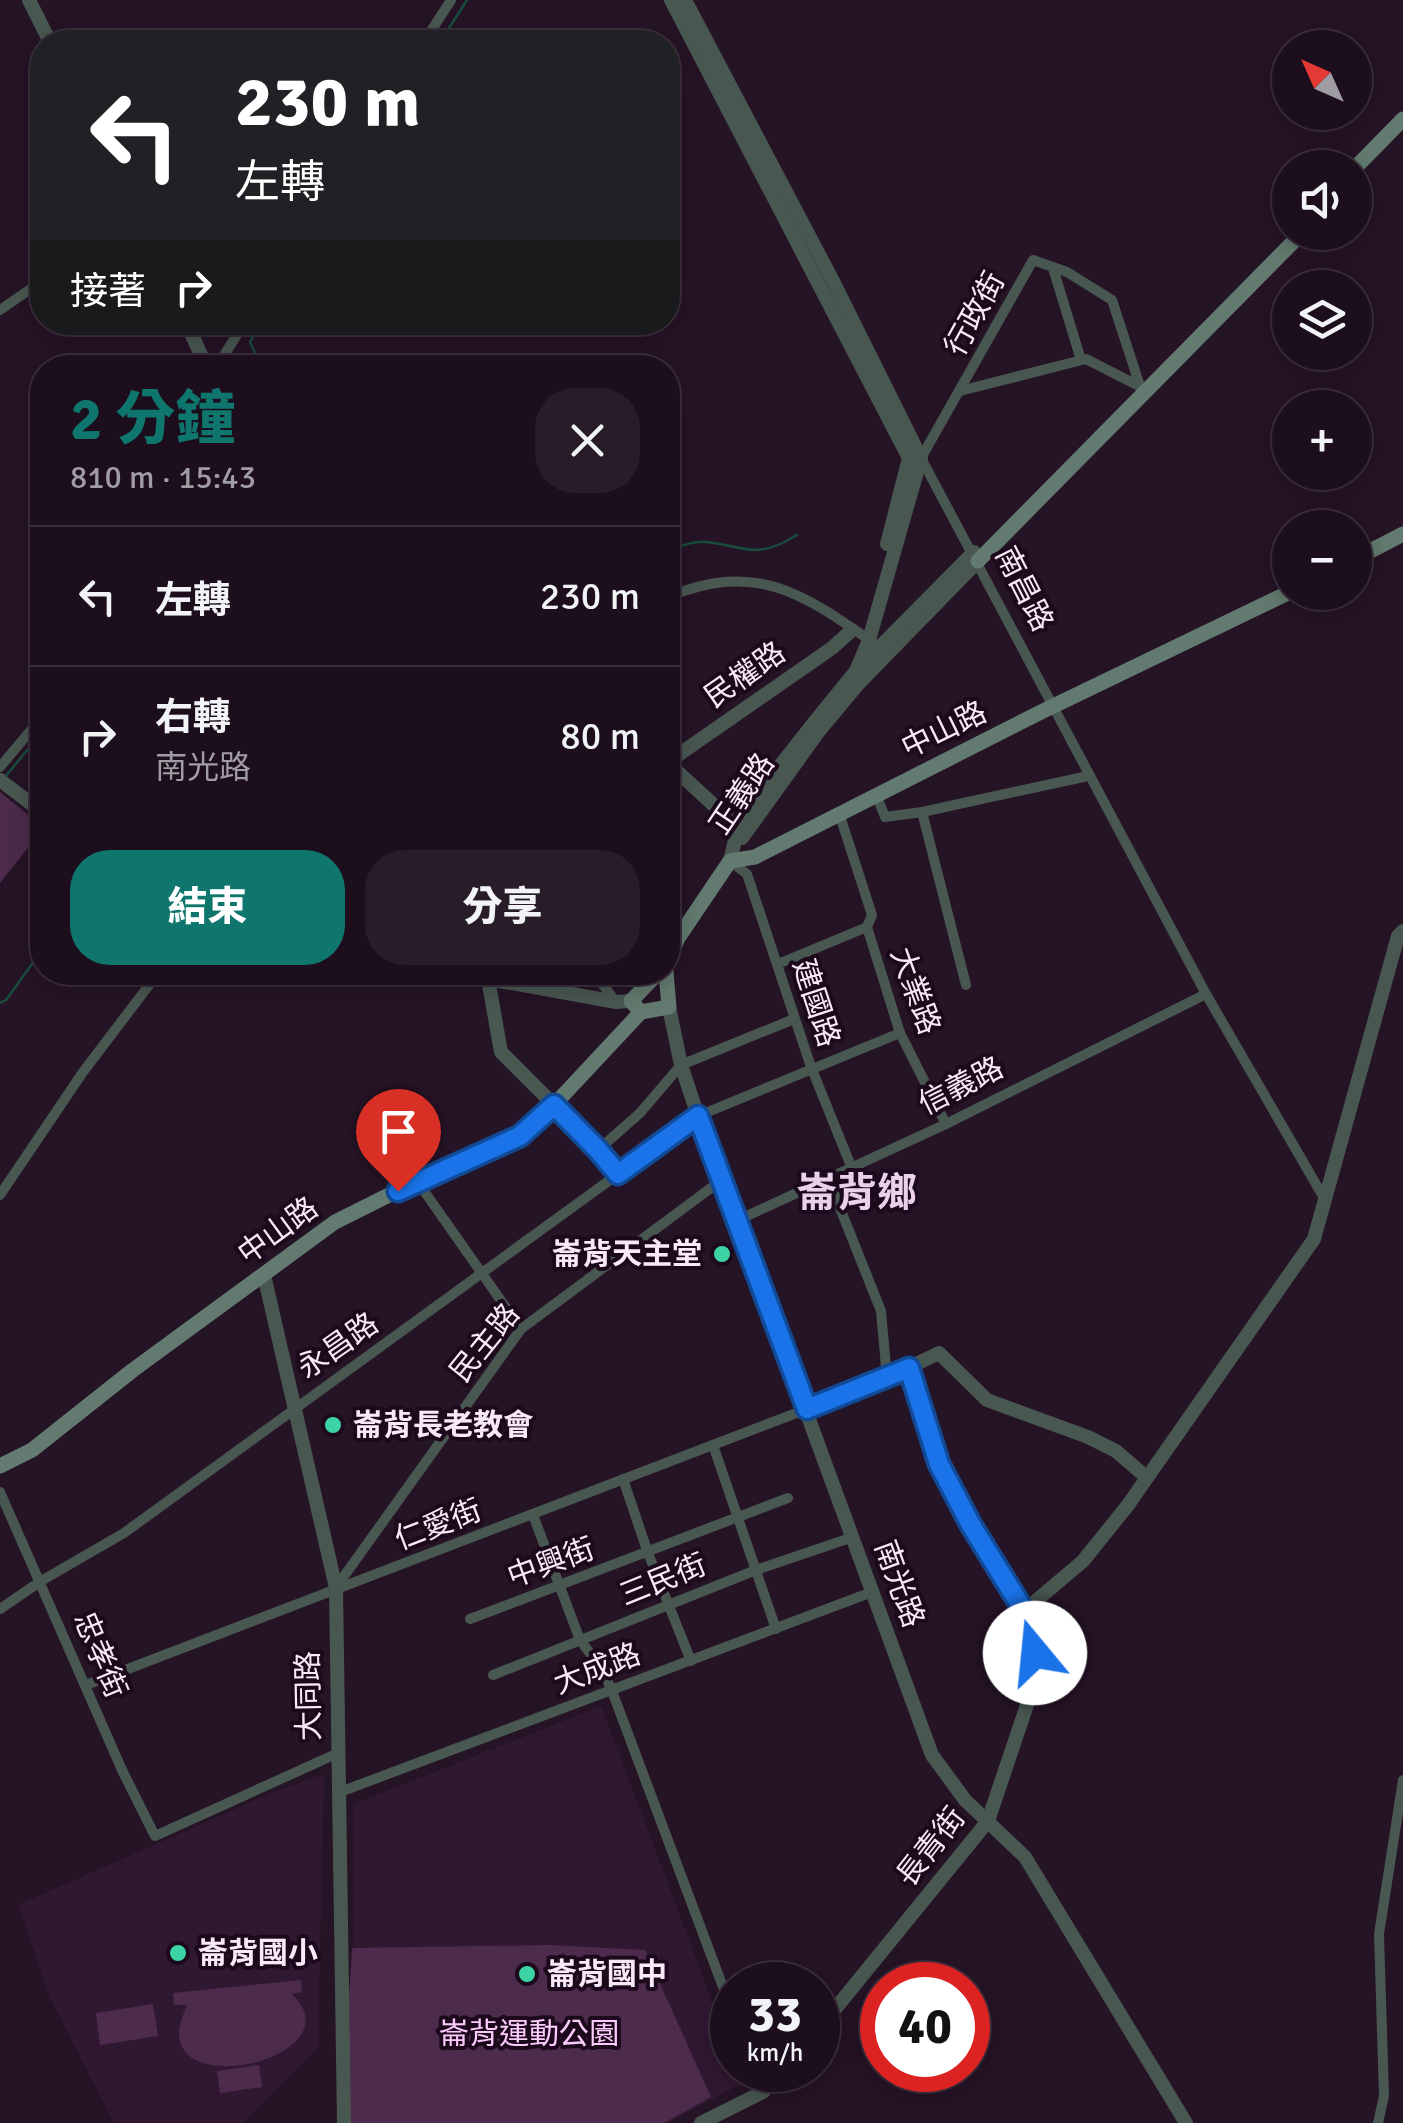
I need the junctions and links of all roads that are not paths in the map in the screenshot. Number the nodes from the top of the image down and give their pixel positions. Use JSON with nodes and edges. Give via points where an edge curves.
{"nodes":[{"id":1,"x":29,"y":0,"type":"edge"},
{"id":2,"x":450,"y":0,"type":"edge"},
{"id":3,"x":670,"y":0,"type":"edge"},
{"id":4,"x":685,"y":0,"type":"edge"},
{"id":5,"x":44,"y":30,"type":"edge"},
{"id":6,"x":431,"y":30,"type":"edge"},
{"id":7,"x":1403,"y":119,"type":"edge"},
{"id":8,"x":1403,"y":132,"type":"edge"},
{"id":9,"x":1372,"y":151,"type":"edge"},
{"id":10,"x":1372,"y":164,"type":"edge"},
{"id":11,"x":1274,"y":250,"type":"edge"},
{"id":12,"x":1285,"y":250,"type":"edge"},
{"id":13,"x":1052,"y":268,"type":"junction"},
{"id":14,"x":30,"y":289,"type":"edge"},
{"id":15,"x":0,"y":310,"type":"edge"},
{"id":16,"x":1082,"y":360,"type":"junction"},
{"id":17,"x":1144,"y":389,"type":"junction"},
{"id":18,"x":960,"y":392,"type":"junction"},
{"id":19,"x":915,"y":458,"type":"junction"},
{"id":20,"x":1403,"y":534,"type":"edge"},
{"id":21,"x":1372,"y":550,"type":"edge"},
{"id":22,"x":976,"y":557,"type":"junction"},
{"id":23,"x":680,"y":592,"type":"edge"},
{"id":24,"x":1272,"y":601,"type":"edge"},
{"id":25,"x":852,"y":630,"type":"junction"},
{"id":26,"x":878,"y":648,"type":"junction"},
{"id":27,"x":858,"y":677,"type":"junction"},
{"id":28,"x":1052,"y":707,"type":"junction"},
{"id":29,"x":30,"y":731,"type":"edge"},
{"id":30,"x":680,"y":755,"type":"edge"},
{"id":31,"x":0,"y":767,"type":"edge"},
{"id":32,"x":680,"y":774,"type":"edge"},
{"id":33,"x":1088,"y":776,"type":"junction"},
{"id":34,"x":0,"y":780,"type":"edge"},
{"id":35,"x":876,"y":794,"type":"junction"},
{"id":36,"x":30,"y":803,"type":"edge"},
{"id":37,"x":922,"y":812,"type":"junction"},
{"id":38,"x":840,"y":813,"type":"junction"},
{"id":39,"x":741,"y":831,"type":"junction"},
{"id":40,"x":730,"y":861,"type":"junction"},
{"id":41,"x":867,"y":927,"type":"junction"},
{"id":42,"x":1403,"y":931,"type":"edge"},
{"id":43,"x":680,"y":935,"type":"edge"},
{"id":44,"x":778,"y":964,"type":"junction"},
{"id":45,"x":148,"y":985,"type":"edge"},
{"id":46,"x":489,"y":985,"type":"edge"},
{"id":47,"x":531,"y":985,"type":"edge"},
{"id":48,"x":608,"y":985,"type":"edge"},
{"id":49,"x":650,"y":985,"type":"edge"},
{"id":50,"x":665,"y":985,"type":"edge"},
{"id":51,"x":966,"y":986,"type":"dead end"},
{"id":52,"x":1206,"y":994,"type":"junction"},
{"id":53,"x":630,"y":1005,"type":"junction"},
{"id":54,"x":669,"y":1007,"type":"junction"},
{"id":55,"x":794,"y":1018,"type":"junction"},
{"id":56,"x":900,"y":1034,"type":"junction"},
{"id":57,"x":681,"y":1066,"type":"junction"},
{"id":58,"x":811,"y":1067,"type":"junction"},
{"id":59,"x":554,"y":1105,"type":"junction"},
{"id":60,"x":698,"y":1116,"type":"junction"},
{"id":61,"x":946,"y":1124,"type":"junction"},
{"id":62,"x":598,"y":1150,"type":"junction"},
{"id":63,"x":850,"y":1166,"type":"junction"},
{"id":64,"x":618,"y":1174,"type":"junction"},
{"id":65,"x":723,"y":1178,"type":"junction"},
{"id":66,"x":828,"y":1178,"type":"junction"},
{"id":67,"x":417,"y":1181,"type":"junction"},
{"id":68,"x":0,"y":1194,"type":"edge"},
{"id":69,"x":1324,"y":1198,"type":"junction"},
{"id":70,"x":738,"y":1220,"type":"junction"},
{"id":71,"x":264,"y":1275,"type":"junction"},
{"id":72,"x":482,"y":1275,"type":"junction"},
{"id":73,"x":521,"y":1329,"type":"junction"},
{"id":74,"x":909,"y":1368,"type":"junction"},
{"id":75,"x":887,"y":1378,"type":"junction"},
{"id":76,"x":293,"y":1408,"type":"junction"},
{"id":77,"x":807,"y":1409,"type":"junction"},
{"id":78,"x":713,"y":1445,"type":"junction"},
{"id":79,"x":0,"y":1466,"type":"edge"},
{"id":80,"x":624,"y":1478,"type":"junction"},
{"id":81,"x":1146,"y":1478,"type":"junction"},
{"id":82,"x":0,"y":1492,"type":"edge"},
{"id":83,"x":788,"y":1498,"type":"dead end"},
{"id":84,"x":533,"y":1515,"type":"junction"},
{"id":85,"x":736,"y":1519,"type":"junction"},
{"id":86,"x":853,"y":1536,"type":"junction"},
{"id":87,"x":648,"y":1553,"type":"junction"},
{"id":88,"x":350,"y":1570,"type":"junction"},
{"id":89,"x":756,"y":1570,"type":"junction"},
{"id":90,"x":363,"y":1580,"type":"junction"},
{"id":91,"x":41,"y":1581,"type":"junction"},
{"id":92,"x":559,"y":1586,"type":"junction"},
{"id":93,"x":336,"y":1588,"type":"junction"},
{"id":94,"x":872,"y":1592,"type":"junction"},
{"id":95,"x":669,"y":1604,"type":"junction"},
{"id":96,"x":0,"y":1609,"type":"edge"},
{"id":97,"x":1024,"y":1611,"type":"junction"},
{"id":98,"x":470,"y":1619,"type":"dead end"},
{"id":99,"x":776,"y":1628,"type":"junction"},
{"id":100,"x":580,"y":1640,"type":"junction"},
{"id":101,"x":691,"y":1660,"type":"junction"},
{"id":102,"x":493,"y":1675,"type":"dead end"},
{"id":103,"x":86,"y":1685,"type":"junction"},
{"id":104,"x":612,"y":1691,"type":"junction"},
{"id":105,"x":338,"y":1752,"type":"junction"},
{"id":106,"x":1403,"y":1780,"type":"edge"},
{"id":107,"x":340,"y":1792,"type":"junction"},
{"id":108,"x":988,"y":1821,"type":"junction"},
{"id":109,"x":714,"y":1962,"type":"edge"},
{"id":110,"x":840,"y":2003,"type":"edge"},
{"id":111,"x":763,"y":2092,"type":"edge"},
{"id":112,"x":344,"y":2123,"type":"edge"},
{"id":113,"x":701,"y":2123,"type":"edge"},
{"id":114,"x":1186,"y":2123,"type":"edge"},
{"id":115,"x":1378,"y":2123,"type":"edge"}],
"edges":[{"from":1,"to":5,"type":"street"},
{"from":2,"to":6,"type":"street"},
{"from":3,"to":19,"type":"street","name":"南昌路"},
{"from":4,"to":19,"type":"street","name":"南昌路","via":[[826,267]]},
{"from":7,"to":9,"type":"main road"},
{"from":8,"to":10,"type":"main road"},
{"from":11,"to":17,"type":"main road","name":"正義路"},
{"from":12,"to":17,"type":"main road","name":"正義路"},
{"from":13,"to":16,"type":"street"},
{"from":13,"to":17,"type":"street","name":"行政街","via":[[1112,300]]},
{"from":13,"to":18,"type":"street","name":"行政街","via":[[1034,260]]},
{"from":14,"to":15,"type":"street"},
{"from":16,"to":17,"type":"street"},
{"from":16,"to":18,"type":"street","name":"行政街"},
{"from":17,"to":22,"type":"main road","name":"正義路"},
{"from":18,"to":19,"type":"street","name":"行政街"},
{"from":19,"to":22,"type":"street","name":"南昌路"},
{"from":19,"to":26,"type":"street"},
{"from":20,"to":21,"type":"main road"},
{"from":22,"to":26,"type":"street","name":"正義路"},
{"from":22,"to":28,"type":"street","name":"南昌路"},
{"from":23,"to":25,"type":"street","via":[[746,580],[785,588]]},
{"from":24,"to":28,"type":"main road","name":"中山路"},
{"from":25,"to":26,"type":"street"},
{"from":25,"to":30,"type":"street","name":"民權路"},
{"from":26,"to":27,"type":"street"},
{"from":26,"to":27,"type":"street","name":"正義路"},
{"from":27,"to":39,"type":"street","name":"正義路"},
{"from":28,"to":33,"type":"street","name":"南昌路"},
{"from":28,"to":35,"type":"main road","name":"中山路"},
{"from":29,"to":31,"type":"street"},
{"from":32,"to":39,"type":"street","name":"民權路"},
{"from":33,"to":37,"type":"street"},
{"from":33,"to":52,"type":"street","name":"南昌路"},
{"from":34,"to":36,"type":"street"},
{"from":35,"to":37,"type":"street","via":[[886,817]]},
{"from":35,"to":38,"type":"main road","name":"中山路"},
{"from":37,"to":51,"type":"street"},
{"from":38,"to":40,"type":"main road","name":"中山路","via":[[755,857]]},
{"from":38,"to":41,"type":"street","name":"大業路","via":[[872,915]]},
{"from":39,"to":40,"type":"street","name":"正義路"},
{"from":40,"to":43,"type":"main road"},
{"from":40,"to":44,"type":"street","name":"建國路","via":[[747,874]]},
{"from":41,"to":44,"type":"street"},
{"from":41,"to":56,"type":"street","name":"大業路"},
{"from":42,"to":69,"type":"street"},
{"from":44,"to":55,"type":"street","name":"建國路"},
{"from":45,"to":68,"type":"street"},
{"from":46,"to":59,"type":"street","via":[[501,1052]]},
{"from":47,"to":53,"type":"street"},
{"from":48,"to":53,"type":"street"},
{"from":49,"to":53,"type":"main road","name":"中山路"},
{"from":50,"to":54,"type":"main road"},
{"from":52,"to":61,"type":"street","name":"信義路"},
{"from":52,"to":69,"type":"street","name":"南昌路"},
{"from":53,"to":54,"type":"main road"},
{"from":53,"to":59,"type":"main road","name":"中山路"},
{"from":54,"to":57,"type":"street","name":"南光路"},
{"from":55,"to":57,"type":"street"},
{"from":55,"to":58,"type":"street","name":"建國路"},
{"from":56,"to":58,"type":"street","name":"永昌路"},
{"from":56,"to":61,"type":"street","name":"大業路"},
{"from":57,"to":60,"type":"street","name":"南光路"},
{"from":57,"to":62,"type":"street"},
{"from":58,"to":60,"type":"street","name":"永昌路"},
{"from":58,"to":63,"type":"street","name":"建國路"},
{"from":59,"to":62,"type":"street"},
{"from":59,"to":67,"type":"main road","name":"中山路","via":[[520,1136]]},
{"from":60,"to":64,"type":"street","name":"永昌路"},
{"from":60,"to":65,"type":"street","name":"南光路"},
{"from":61,"to":63,"type":"street","name":"信義路"},
{"from":62,"to":64,"type":"street"},
{"from":63,"to":66,"type":"street","name":"信義路"},
{"from":64,"to":72,"type":"street","name":"永昌路"},
{"from":65,"to":70,"type":"street","name":"南光路"},
{"from":65,"to":73,"type":"street","name":"民主路"},
{"from":66,"to":70,"type":"street","name":"信義路"},
{"from":66,"to":75,"type":"street","via":[[881,1311]]},
{"from":67,"to":71,"type":"main road","name":"中山路","via":[[335,1222]]},
{"from":67,"to":72,"type":"street"},
{"from":69,"to":81,"type":"street","via":[[1314,1238],[1291,1275]]},
{"from":70,"to":77,"type":"street","name":"南光路"},
{"from":71,"to":76,"type":"street","name":"大同路"},
{"from":71,"to":79,"type":"main road","name":"中山路","via":[[32,1450]]},
{"from":72,"to":73,"type":"street"},
{"from":72,"to":76,"type":"street","name":"永昌路"},
{"from":73,"to":88,"type":"street","name":"民主路"},
{"from":74,"to":75,"type":"street"},
{"from":74,"to":81,"type":"street","via":[[939,1352],[987,1400],[1088,1437]]},
{"from":74,"to":97,"type":"street","name":"長青街","via":[[939,1464]]},
{"from":75,"to":77,"type":"street"},
{"from":76,"to":91,"type":"street","name":"永昌路","via":[[124,1533]]},
{"from":76,"to":93,"type":"street","name":"大同路"},
{"from":77,"to":78,"type":"street","name":"仁愛街"},
{"from":77,"to":86,"type":"street","name":"南光路"},
{"from":78,"to":80,"type":"street","name":"仁愛街"},
{"from":78,"to":85,"type":"street"},
{"from":80,"to":84,"type":"street","name":"仁愛街"},
{"from":80,"to":87,"type":"street"},
{"from":81,"to":97,"type":"street","via":[[1083,1561]]},
{"from":82,"to":91,"type":"street","name":"忠孝街"},
{"from":83,"to":85,"type":"street","name":"三民街"},
{"from":84,"to":90,"type":"street","name":"仁愛街"},
{"from":84,"to":92,"type":"street"},
{"from":85,"to":87,"type":"street","name":"三民街"},
{"from":85,"to":89,"type":"street"},
{"from":86,"to":89,"type":"street","name":"三民街"},
{"from":86,"to":94,"type":"street","name":"南光路"},
{"from":87,"to":92,"type":"street","name":"中興街"},
{"from":87,"to":95,"type":"street"},
{"from":88,"to":90,"type":"street"},
{"from":88,"to":93,"type":"street","name":"民主路"},
{"from":89,"to":95,"type":"street","name":"三民街"},
{"from":89,"to":99,"type":"street"},
{"from":90,"to":93,"type":"street","name":"仁愛街"},
{"from":91,"to":96,"type":"street","name":"永昌路"},
{"from":91,"to":103,"type":"street","name":"忠孝街"},
{"from":92,"to":98,"type":"street","name":"中興街"},
{"from":92,"to":100,"type":"street"},
{"from":93,"to":103,"type":"street","name":"仁愛街"},
{"from":93,"to":105,"type":"street","name":"大同路"},
{"from":94,"to":99,"type":"street","name":"大成路"},
{"from":94,"to":108,"type":"street","name":"南光路","via":[[932,1755]]},
{"from":95,"to":100,"type":"street","name":"三民街"},
{"from":95,"to":101,"type":"street"},
{"from":97,"to":108,"type":"street","name":"長青街","via":[[1035,1653],[1032,1687]]},
{"from":99,"to":101,"type":"street","name":"大成路"},
{"from":100,"to":102,"type":"street","name":"三民街"},
{"from":100,"to":104,"type":"street"},
{"from":101,"to":104,"type":"street","name":"大成路"},
{"from":103,"to":105,"type":"street","name":"忠孝街","via":[[154,1836]]},
{"from":104,"to":107,"type":"street","name":"大成路"},
{"from":104,"to":109,"type":"street"},
{"from":105,"to":107,"type":"street","name":"大同路"},
{"from":106,"to":115,"type":"street","via":[[1378,1934],[1384,2096]]},
{"from":107,"to":112,"type":"street","name":"大同路"},
{"from":108,"to":110,"type":"street","name":"長青街"},
{"from":108,"to":114,"type":"street","name":"南光路","via":[[1025,1857]]},
{"from":111,"to":113,"type":"street"}]}
